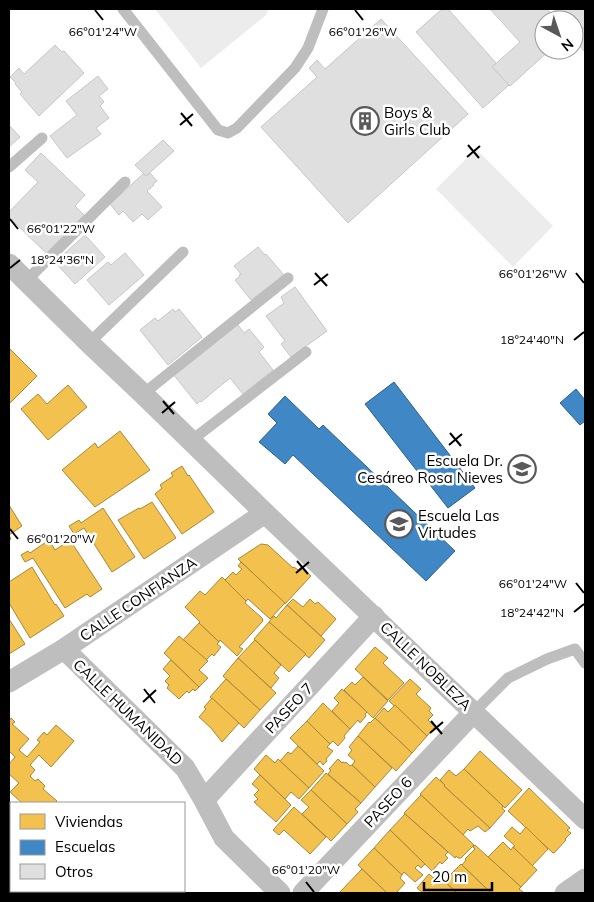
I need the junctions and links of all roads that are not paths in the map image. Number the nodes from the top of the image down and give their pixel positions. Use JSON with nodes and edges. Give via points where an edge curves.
{"nodes":[{"id":1,"x":122,"y":9,"type":"edge"},
{"id":2,"x":324,"y":9,"type":"edge"},
{"id":3,"x":42,"y":138,"type":"dead end"},
{"id":4,"x":9,"y":167,"type":"edge"},
{"id":5,"x":125,"y":182,"type":"dead end"},
{"id":6,"x":182,"y":252,"type":"dead end"},
{"id":7,"x":9,"y":264,"type":"edge"},
{"id":8,"x":288,"y":278,"type":"dead end"},
{"id":9,"x":26,"y":281,"type":"junction"},
{"id":10,"x":89,"y":343,"type":"junction"},
{"id":11,"x":306,"y":352,"type":"dead end"},
{"id":12,"x":143,"y":394,"type":"junction"},
{"id":13,"x":192,"y":440,"type":"junction"},
{"id":14,"x":266,"y":513,"type":"junction"},
{"id":15,"x":374,"y":616,"type":"junction"},
{"id":16,"x":64,"y":649,"type":"junction"},
{"id":17,"x":585,"y":663,"type":"edge"},
{"id":18,"x":9,"y":682,"type":"edge"},
{"id":19,"x":474,"y":712,"type":"junction"},
{"id":20,"x":204,"y":800,"type":"junction"},
{"id":21,"x":585,"y":819,"type":"edge"},
{"id":22,"x":585,"y":879,"type":"edge"},
{"id":23,"x":280,"y":893,"type":"edge"},
{"id":24,"x":303,"y":893,"type":"edge"},
{"id":25,"x":565,"y":893,"type":"edge"}],
"edges":[{"from":1,"to":2,"type":"lane","via":[[218,130],[228,133],[295,68],[308,48]]},
{"from":3,"to":4,"type":"lane"},
{"from":5,"to":9,"type":"lane"},
{"from":6,"to":10,"type":"lane"},
{"from":7,"to":9,"type":"street","name":"CALLE NOBLEZA"},
{"from":8,"to":12,"type":"lane"},
{"from":9,"to":10,"type":"street","name":"CALLE NOBLEZA"},
{"from":10,"to":12,"type":"street","name":"CALLE NOBLEZA"},
{"from":11,"to":13,"type":"lane"},
{"from":12,"to":13,"type":"street","name":"CALLE NOBLEZA"},
{"from":13,"to":14,"type":"street","name":"CALLE NOBLEZA"},
{"from":14,"to":15,"type":"street","name":"CALLE NOBLEZA"},
{"from":14,"to":16,"type":"street","name":"CALLE CONFIANZA"},
{"from":15,"to":19,"type":"street","name":"CALLE NOBLEZA"},
{"from":15,"to":20,"type":"street","name":"PASEO 7"},
{"from":16,"to":18,"type":"street","name":"CALLE CONFIANZA"},
{"from":16,"to":20,"type":"street","name":"CALLE HUMANIDAD","via":[[185,768]]},
{"from":17,"to":19,"type":"lane","via":[[575,649],[547,659],[508,678]]},
{"from":19,"to":21,"type":"street","name":"CALLE NOBLEZA"},
{"from":19,"to":24,"type":"street","name":"PASEO 6"},
{"from":20,"to":23,"type":"street","name":"CALLE HUMANIDAD","via":[[224,838]]},
{"from":22,"to":25,"type":"street"}]}
